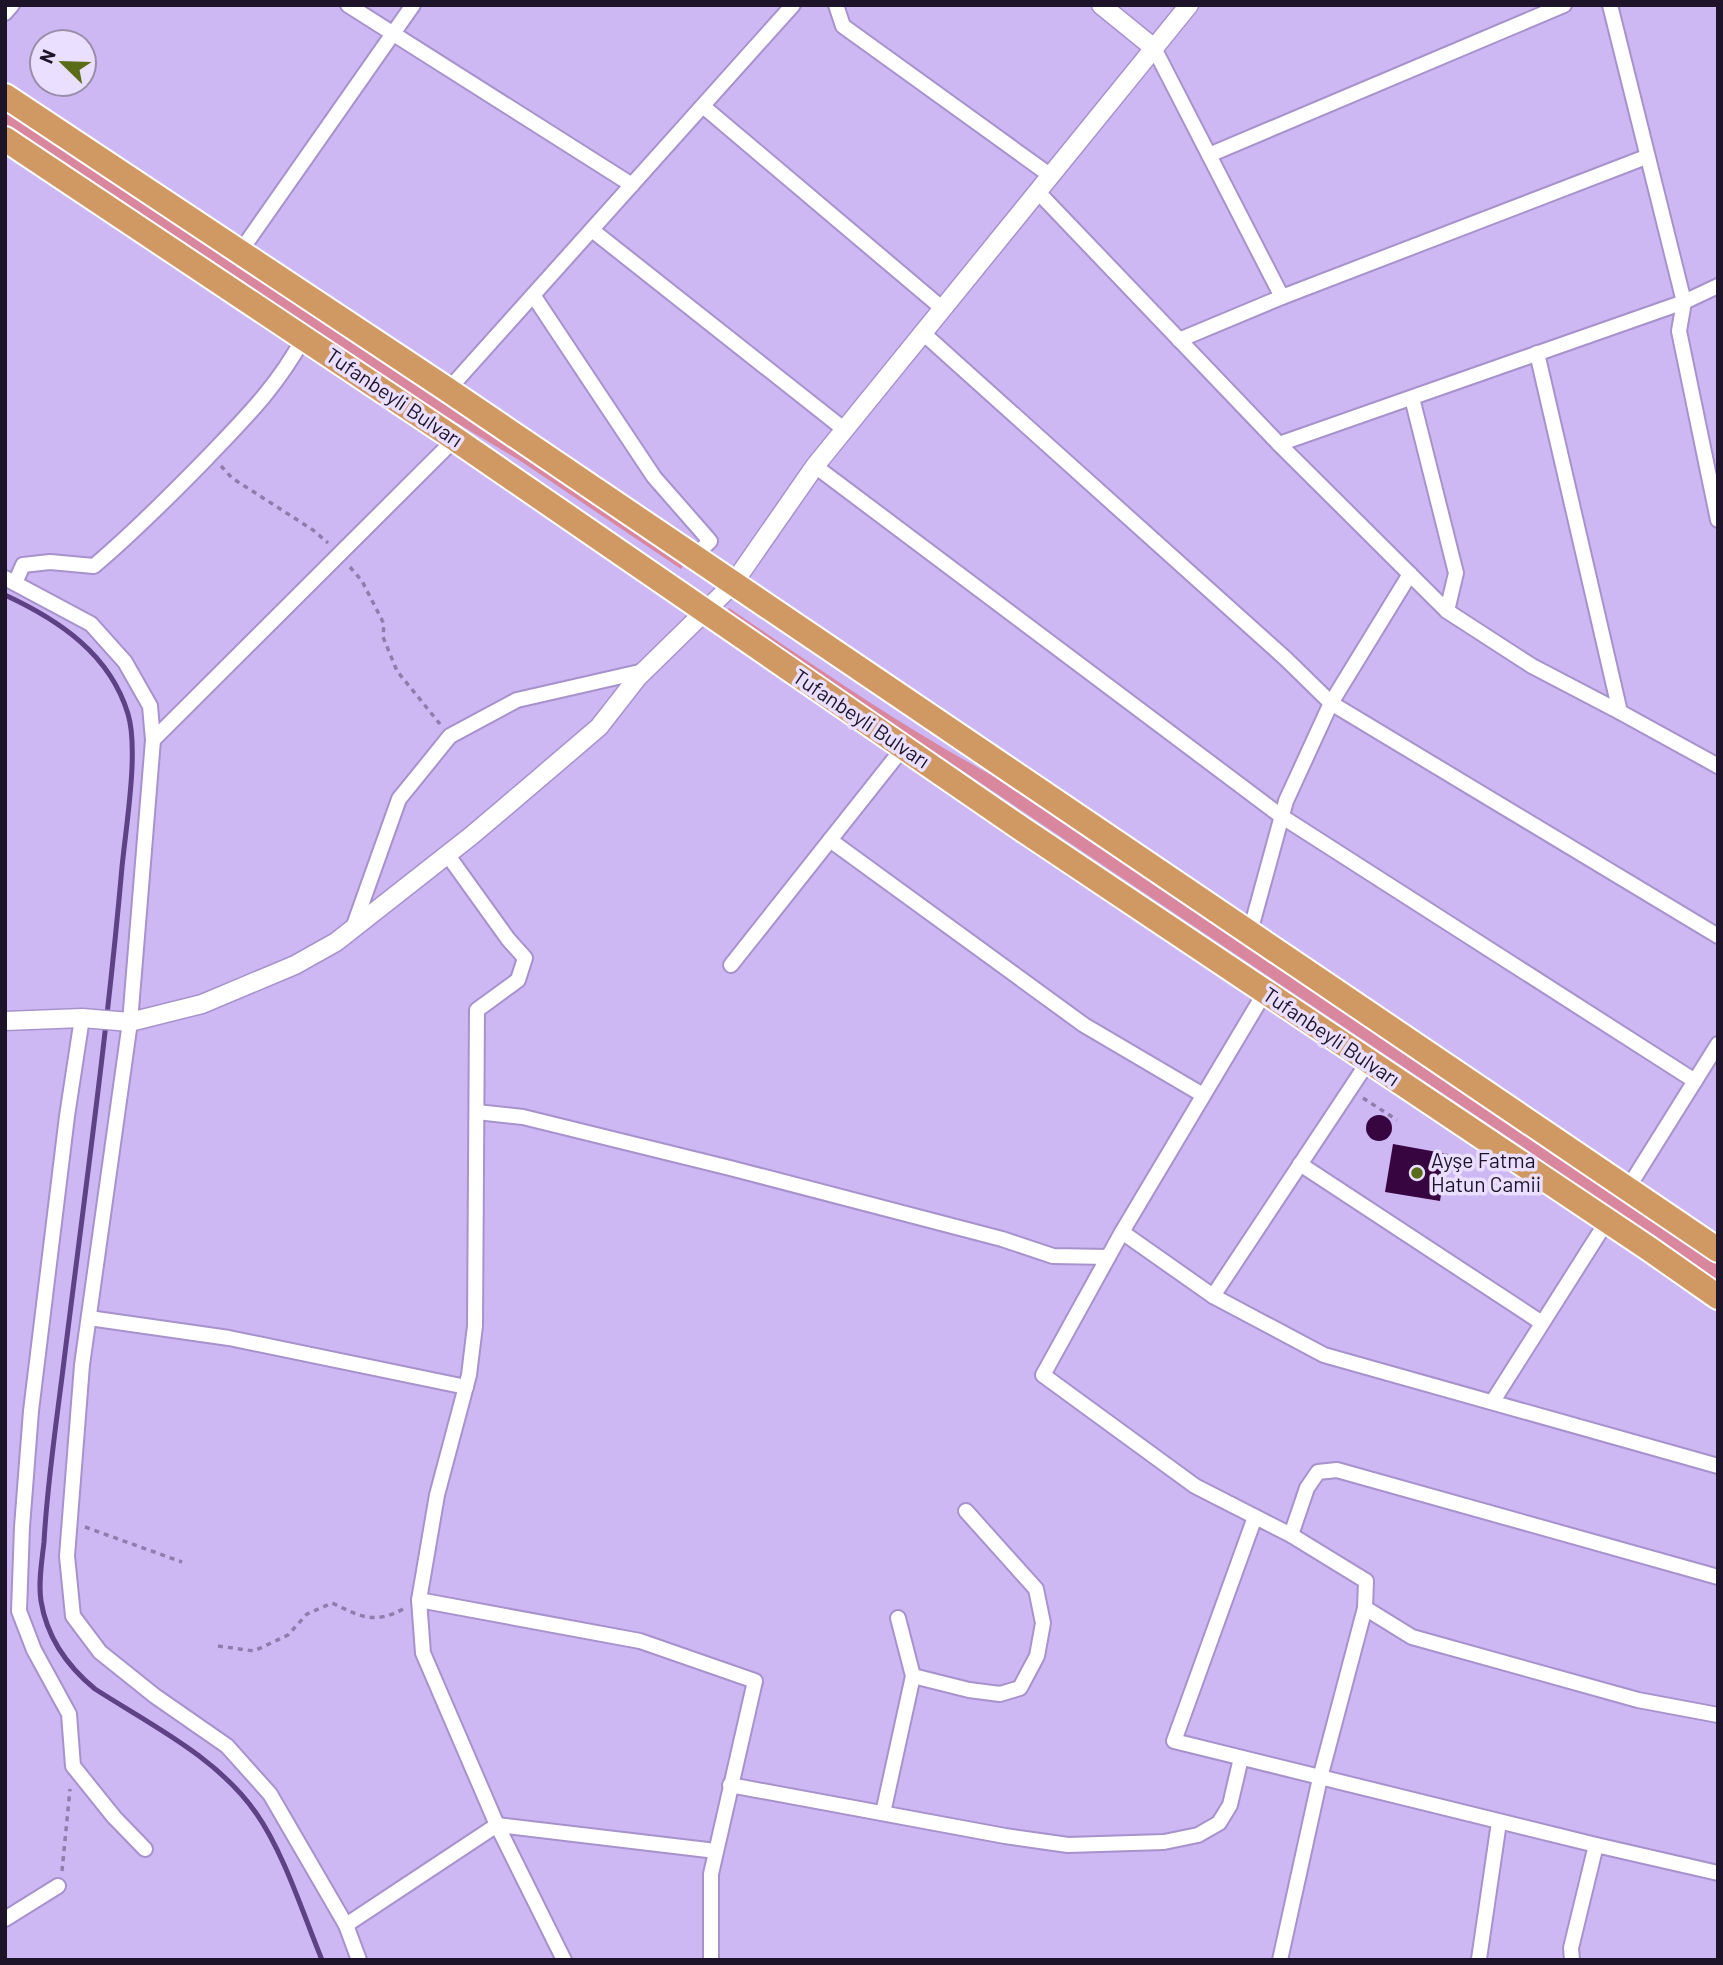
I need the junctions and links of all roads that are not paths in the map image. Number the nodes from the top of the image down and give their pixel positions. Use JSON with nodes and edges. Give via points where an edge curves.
{"nodes":[{"id":1,"x":12,"y":5,"type":"edge"},
{"id":2,"x":348,"y":5,"type":"edge"},
{"id":3,"x":413,"y":5,"type":"edge"},
{"id":4,"x":793,"y":5,"type":"edge"},
{"id":5,"x":836,"y":5,"type":"edge"},
{"id":6,"x":1101,"y":5,"type":"edge"},
{"id":7,"x":1189,"y":5,"type":"edge"},
{"id":8,"x":1564,"y":5,"type":"edge"},
{"id":9,"x":1610,"y":5,"type":"edge"},
{"id":10,"x":5,"y":13,"type":"edge"},
{"id":11,"x":393,"y":35,"type":"junction"},
{"id":12,"x":1154,"y":48,"type":"junction"},
{"id":13,"x":5,"y":96,"type":"edge"},
{"id":14,"x":704,"y":107,"type":"junction"},
{"id":15,"x":5,"y":139,"type":"edge"},
{"id":16,"x":1209,"y":155,"type":"junction"},
{"id":17,"x":1646,"y":157,"type":"junction"},
{"id":18,"x":1051,"y":176,"type":"junction"},
{"id":19,"x":632,"y":185,"type":"junction"},
{"id":20,"x":1038,"y":192,"type":"junction"},
{"id":21,"x":592,"y":230,"type":"junction"},
{"id":22,"x":240,"y":252,"type":"junction"},
{"id":23,"x":1718,"y":286,"type":"edge"},
{"id":24,"x":533,"y":295,"type":"junction"},
{"id":25,"x":1282,"y":297,"type":"junction"},
{"id":26,"x":1684,"y":302,"type":"junction"},
{"id":27,"x":943,"y":309,"type":"junction"},
{"id":28,"x":923,"y":333,"type":"junction"},
{"id":29,"x":304,"y":337,"type":"junction"},
{"id":30,"x":1179,"y":340,"type":"junction"},
{"id":31,"x":1537,"y":353,"type":"junction"},
{"id":32,"x":449,"y":390,"type":"junction"},
{"id":33,"x":1412,"y":398,"type":"junction"},
{"id":34,"x":845,"y":430,"type":"junction"},
{"id":35,"x":455,"y":439,"type":"junction"},
{"id":36,"x":1279,"y":444,"type":"junction"},
{"id":37,"x":815,"y":466,"type":"junction"},
{"id":38,"x":1718,"y":520,"type":"edge"},
{"id":39,"x":694,"y":557,"type":"junction"},
{"id":40,"x":1410,"y":574,"type":"junction"},
{"id":41,"x":10,"y":580,"type":"edge"},
{"id":42,"x":733,"y":584,"type":"junction"},
{"id":43,"x":703,"y":611,"type":"junction"},
{"id":44,"x":1447,"y":611,"type":"junction"},
{"id":45,"x":644,"y":671,"type":"junction"},
{"id":46,"x":1331,"y":702,"type":"junction"},
{"id":47,"x":1620,"y":712,"type":"junction"},
{"id":48,"x":153,"y":740,"type":"junction"},
{"id":49,"x":902,"y":748,"type":"junction"},
{"id":50,"x":1718,"y":766,"type":"edge"},
{"id":51,"x":1282,"y":816,"type":"junction"},
{"id":52,"x":830,"y":841,"type":"junction"},
{"id":53,"x":447,"y":854,"type":"junction"},
{"id":54,"x":353,"y":928,"type":"junction"},
{"id":55,"x":1250,"y":932,"type":"junction"},
{"id":56,"x":1718,"y":936,"type":"edge"},
{"id":57,"x":731,"y":965,"type":"dead end"},
{"id":58,"x":1265,"y":992,"type":"junction"},
{"id":59,"x":82,"y":1018,"type":"junction"},
{"id":60,"x":5,"y":1021,"type":"edge"},
{"id":61,"x":126,"y":1022,"type":"junction"},
{"id":62,"x":1718,"y":1044,"type":"edge"},
{"id":63,"x":1368,"y":1062,"type":"junction"},
{"id":64,"x":1695,"y":1080,"type":"junction"},
{"id":65,"x":1203,"y":1095,"type":"junction"},
{"id":66,"x":477,"y":1112,"type":"junction"},
{"id":67,"x":1300,"y":1164,"type":"junction"},
{"id":68,"x":1628,"y":1188,"type":"junction"},
{"id":69,"x":1607,"y":1221,"type":"junction"},
{"id":70,"x":1122,"y":1232,"type":"junction"},
{"id":71,"x":1718,"y":1250,"type":"edge"},
{"id":72,"x":1108,"y":1257,"type":"junction"},
{"id":73,"x":1213,"y":1296,"type":"junction"},
{"id":74,"x":1718,"y":1297,"type":"edge"},
{"id":75,"x":89,"y":1318,"type":"junction"},
{"id":76,"x":1542,"y":1323,"type":"junction"},
{"id":77,"x":466,"y":1387,"type":"junction"},
{"id":78,"x":1493,"y":1401,"type":"junction"},
{"id":79,"x":1718,"y":1466,"type":"edge"},
{"id":80,"x":966,"y":1511,"type":"dead end"},
{"id":81,"x":1255,"y":1517,"type":"junction"},
{"id":82,"x":1291,"y":1535,"type":"junction"},
{"id":83,"x":1718,"y":1577,"type":"edge"},
{"id":84,"x":419,"y":1600,"type":"junction"},
{"id":85,"x":1365,"y":1608,"type":"junction"},
{"id":86,"x":898,"y":1618,"type":"dead end"},
{"id":87,"x":913,"y":1676,"type":"junction"},
{"id":88,"x":1718,"y":1715,"type":"edge"},
{"id":89,"x":1241,"y":1758,"type":"junction"},
{"id":90,"x":1320,"y":1778,"type":"junction"},
{"id":91,"x":730,"y":1785,"type":"junction"},
{"id":92,"x":883,"y":1813,"type":"junction"},
{"id":93,"x":1499,"y":1822,"type":"junction"},
{"id":94,"x":497,"y":1825,"type":"junction"},
{"id":95,"x":1596,"y":1845,"type":"junction"},
{"id":96,"x":145,"y":1849,"type":"dead end"},
{"id":97,"x":716,"y":1851,"type":"junction"},
{"id":98,"x":1718,"y":1873,"type":"edge"},
{"id":99,"x":58,"y":1886,"type":"road end"},
{"id":100,"x":5,"y":1919,"type":"edge"},
{"id":101,"x":346,"y":1925,"type":"junction"},
{"id":102,"x":1479,"y":1959,"type":"edge"},
{"id":103,"x":359,"y":1960,"type":"edge"},
{"id":104,"x":564,"y":1960,"type":"edge"},
{"id":105,"x":710,"y":1960,"type":"edge"},
{"id":106,"x":1280,"y":1960,"type":"edge"},
{"id":107,"x":1572,"y":1960,"type":"edge"}],
"edges":[{"from":1,"to":10,"type":"street"},
{"from":2,"to":11,"type":"street"},
{"from":3,"to":11,"type":"street"},
{"from":4,"to":14,"type":"street"},
{"from":5,"to":18,"type":"street","via":[[844,26]]},
{"from":6,"to":12,"type":"street"},
{"from":7,"to":12,"type":"street"},
{"from":8,"to":16,"type":"street"},
{"from":9,"to":17,"type":"street"},
{"from":11,"to":19,"type":"street"},
{"from":11,"to":22,"type":"street"},
{"from":12,"to":16,"type":"street"},
{"from":12,"to":18,"type":"street"},
{"from":13,"to":22,"type":"highway","name":"Tufanbeyli Bulvarı"},
{"from":14,"to":19,"type":"street"},
{"from":14,"to":27,"type":"street"},
{"from":15,"to":29,"type":"highway","name":"Tufanbeyli Bulvarı"},
{"from":16,"to":25,"type":"street"},
{"from":17,"to":25,"type":"street"},
{"from":17,"to":26,"type":"street"},
{"from":18,"to":20,"type":"street"},
{"from":19,"to":21,"type":"street"},
{"from":20,"to":27,"type":"street"},
{"from":20,"to":30,"type":"street"},
{"from":21,"to":24,"type":"street"},
{"from":21,"to":34,"type":"street"},
{"from":22,"to":32,"type":"highway","name":"Tufanbeyli Bulvarı"},
{"from":23,"to":26,"type":"street"},
{"from":24,"to":32,"type":"street"},
{"from":24,"to":39,"type":"street","via":[[654,477],[710,541]]},
{"from":25,"to":30,"type":"street"},
{"from":26,"to":31,"type":"street"},
{"from":26,"to":38,"type":"street","via":[[1679,331]]},
{"from":27,"to":28,"type":"street"},
{"from":28,"to":34,"type":"street"},
{"from":28,"to":46,"type":"street"},
{"from":29,"to":35,"type":"highway","name":"Tufanbeyli Bulvarı"},
{"from":29,"to":41,"type":"street","via":[[286,369],[253,410],[142,525],[94,566],[23,565]]},
{"from":30,"to":36,"type":"street"},
{"from":31,"to":33,"type":"street"},
{"from":31,"to":47,"type":"street"},
{"from":32,"to":39,"type":"highway","name":"Tufanbeyli Bulvarı"},
{"from":33,"to":36,"type":"street"},
{"from":33,"to":44,"type":"street","via":[[1456,573]]},
{"from":34,"to":37,"type":"street"},
{"from":35,"to":43,"type":"highway","name":"Tufanbeyli Bulvarı"},
{"from":35,"to":48,"type":"street"},
{"from":36,"to":40,"type":"street"},
{"from":37,"to":42,"type":"street"},
{"from":37,"to":51,"type":"street"},
{"from":39,"to":42,"type":"highway","name":"Tufanbeyli Bulvarı"},
{"from":40,"to":44,"type":"street"},
{"from":40,"to":46,"type":"street"},
{"from":41,"to":48,"type":"street","via":[[91,624],[125,662],[150,706]]},
{"from":42,"to":43,"type":"street"},
{"from":42,"to":55,"type":"highway","name":"Tufanbeyli Bulvarı"},
{"from":43,"to":45,"type":"street"},
{"from":43,"to":49,"type":"highway","name":"Tufanbeyli Bulvarı"},
{"from":44,"to":47,"type":"street","via":[[1532,666]]},
{"from":45,"to":53,"type":"street","via":[[598,727]]},
{"from":45,"to":54,"type":"street","via":[[517,700],[450,736],[399,799]]},
{"from":46,"to":51,"type":"street"},
{"from":46,"to":56,"type":"street"},
{"from":47,"to":50,"type":"street"},
{"from":48,"to":61,"type":"street"},
{"from":49,"to":52,"type":"street"},
{"from":49,"to":58,"type":"highway","name":"Tufanbeyli Bulvarı"},
{"from":51,"to":55,"type":"street"},
{"from":51,"to":64,"type":"street"},
{"from":52,"to":57,"type":"street"},
{"from":52,"to":65,"type":"street","via":[[1084,1025]]},
{"from":53,"to":54,"type":"street"},
{"from":53,"to":66,"type":"street","via":[[524,958],[518,980],[477,1010]]},
{"from":54,"to":61,"type":"street","via":[[295,965],[202,1004]]},
{"from":55,"to":68,"type":"highway","name":"Tufanbeyli Bulvarı"},
{"from":58,"to":63,"type":"highway","name":"Tufanbeyli Bulvarı"},
{"from":58,"to":65,"type":"street"},
{"from":59,"to":60,"type":"street"},
{"from":59,"to":61,"type":"street"},
{"from":59,"to":96,"type":"street","via":[[31,1411],[19,1611],[34,1650],[69,1714],[72,1766]]},
{"from":61,"to":75,"type":"street"},
{"from":62,"to":64,"type":"street"},
{"from":63,"to":67,"type":"street"},
{"from":63,"to":69,"type":"highway","name":"Tufanbeyli Bulvarı"},
{"from":64,"to":68,"type":"street"},
{"from":65,"to":70,"type":"street"},
{"from":66,"to":72,"type":"street","via":[[523,1118],[730,1168],[1053,1256]]},
{"from":66,"to":77,"type":"street","via":[[475,1326]]},
{"from":67,"to":73,"type":"street"},
{"from":67,"to":76,"type":"street"},
{"from":68,"to":71,"type":"highway","name":"Tufanbeyli Bulvarı"},
{"from":69,"to":74,"type":"highway","name":"Tufanbeyli Bulvarı"},
{"from":69,"to":76,"type":"street"},
{"from":70,"to":72,"type":"street"},
{"from":70,"to":73,"type":"street"},
{"from":72,"to":81,"type":"street","via":[[1042,1375],[1195,1486]]},
{"from":73,"to":78,"type":"street","via":[[1324,1355]]},
{"from":75,"to":77,"type":"street","via":[[229,1338]]},
{"from":75,"to":101,"type":"street","via":[[67,1556],[73,1616],[100,1651],[227,1746],[270,1794]]},
{"from":76,"to":78,"type":"street"},
{"from":77,"to":84,"type":"street","via":[[437,1495]]},
{"from":78,"to":79,"type":"street"},
{"from":80,"to":87,"type":"street","via":[[1036,1589],[1044,1623],[1037,1656],[1020,1688],[1000,1694]]},
{"from":81,"to":82,"type":"street"},
{"from":81,"to":89,"type":"street","via":[[1174,1741]]},
{"from":82,"to":83,"type":"street","via":[[1307,1488],[1318,1472],[1337,1470]]},
{"from":82,"to":85,"type":"street","via":[[1366,1581]]},
{"from":84,"to":91,"type":"street","via":[[640,1642],[755,1681]]},
{"from":84,"to":94,"type":"street","via":[[423,1653]]},
{"from":85,"to":88,"type":"street","via":[[1412,1637],[1638,1700]]},
{"from":85,"to":90,"type":"street"},
{"from":86,"to":87,"type":"street"},
{"from":87,"to":92,"type":"street"},
{"from":89,"to":90,"type":"street"},
{"from":89,"to":92,"type":"street","via":[[1230,1805],[1219,1823],[1198,1835],[1164,1842],[1068,1845]]},
{"from":90,"to":93,"type":"street"},
{"from":90,"to":106,"type":"street"},
{"from":91,"to":92,"type":"street"},
{"from":91,"to":97,"type":"street"},
{"from":93,"to":95,"type":"street"},
{"from":93,"to":102,"type":"street"},
{"from":94,"to":97,"type":"street"},
{"from":94,"to":101,"type":"street"},
{"from":94,"to":104,"type":"street"},
{"from":95,"to":98,"type":"street"},
{"from":95,"to":107,"type":"street"},
{"from":97,"to":105,"type":"street","via":[[711,1874]]},
{"from":99,"to":100,"type":"street"},
{"from":101,"to":103,"type":"street"}]}
